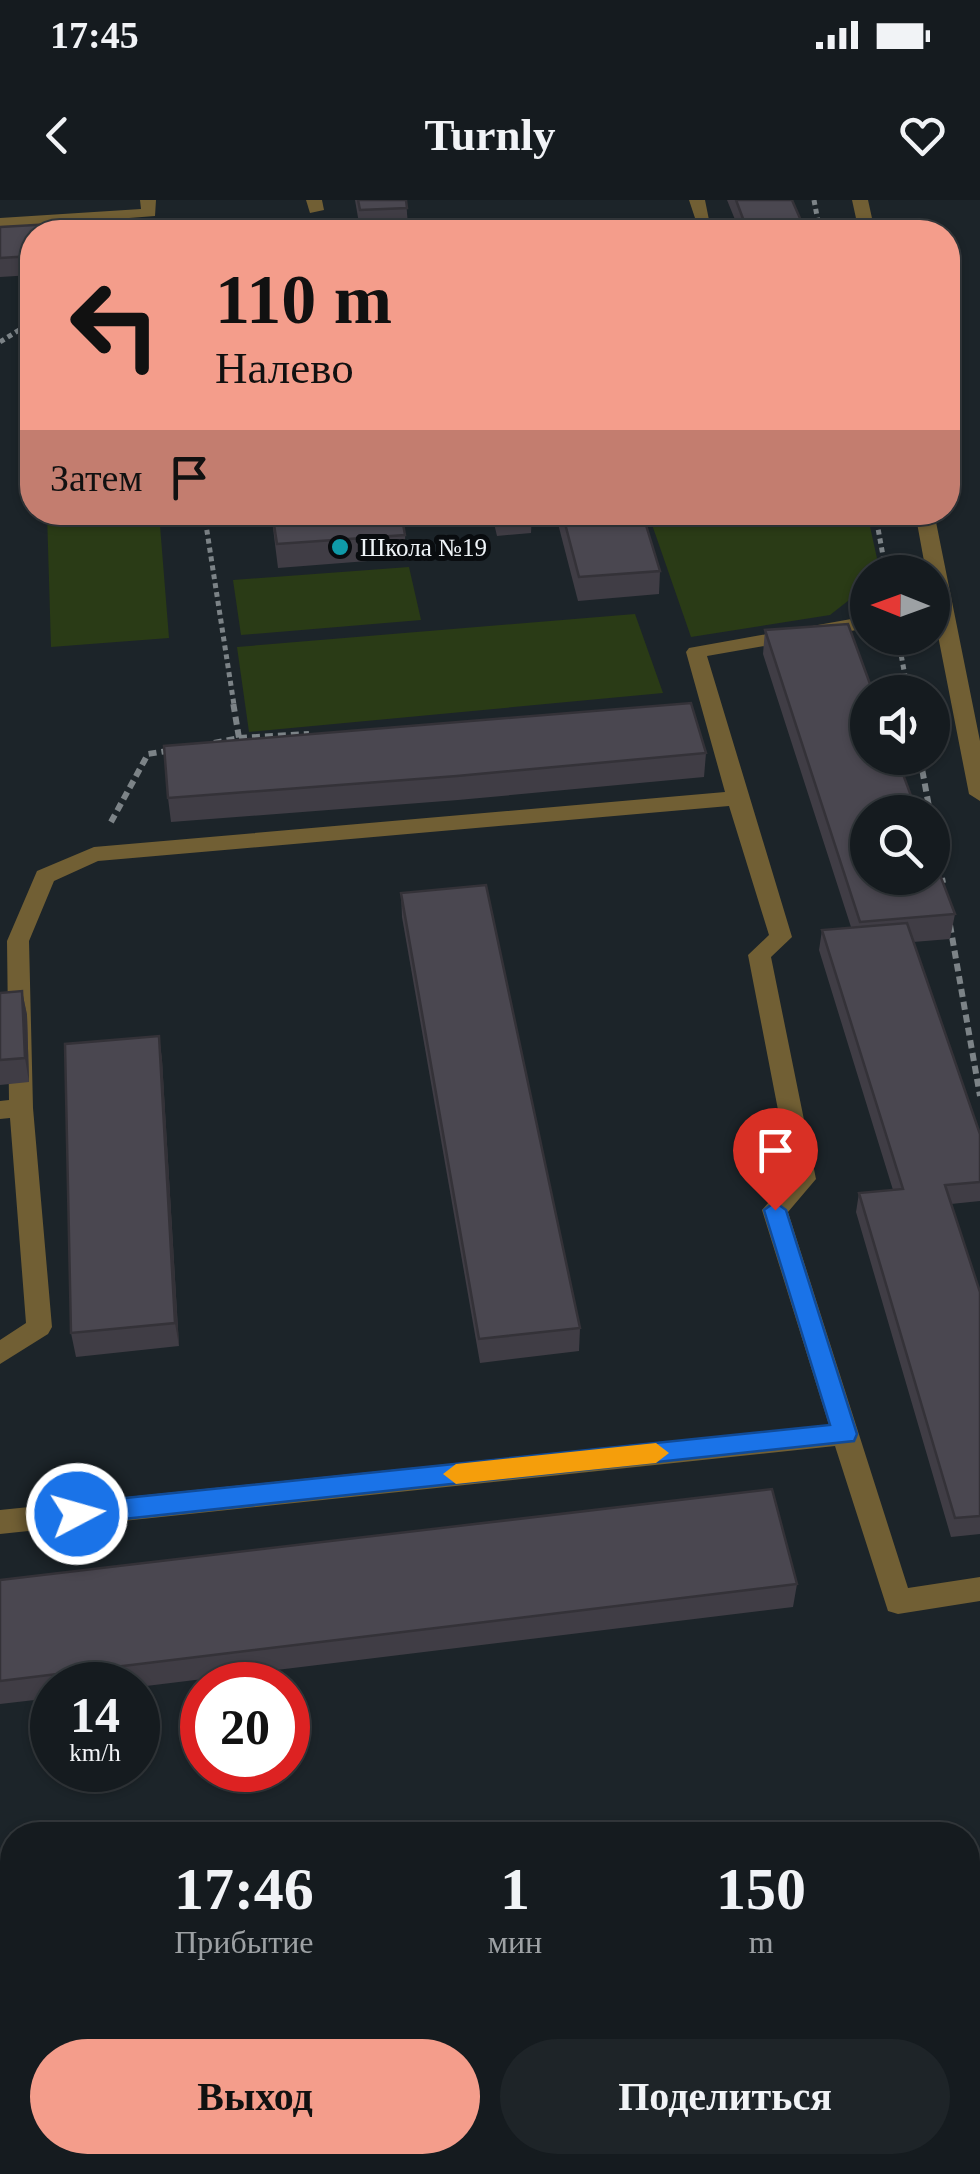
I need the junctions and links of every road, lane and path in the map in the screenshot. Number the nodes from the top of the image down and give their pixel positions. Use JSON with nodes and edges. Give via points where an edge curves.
{"nodes":[{"id":1,"x":148,"y":206,"type":"edge"},
{"id":2,"x":0,"y":222,"type":"edge"},
{"id":3,"x":206,"y":525,"type":"edge"},
{"id":4,"x":877,"y":525,"type":"edge"},
{"id":5,"x":926,"y":525,"type":"edge"},
{"id":6,"x":883,"y":555,"type":"edge"},
{"id":7,"x":930,"y":555,"type":"edge"},
{"id":8,"x":850,"y":625,"type":"edge"},
{"id":9,"x":948,"y":655,"type":"edge"},
{"id":10,"x":317,"y":734,"type":"edge"},
{"id":11,"x":239,"y":738,"type":"junction"},
{"id":12,"x":202,"y":744,"type":"edge"},
{"id":13,"x":184,"y":748,"type":"edge"},
{"id":14,"x":980,"y":794,"type":"edge"},
{"id":15,"x":737,"y":798,"type":"junction"},
{"id":16,"x":94,"y":854,"type":"junction"},
{"id":17,"x":950,"y":922,"type":"edge"},
{"id":18,"x":980,"y":1096,"type":"edge"},
{"id":19,"x":10,"y":1109,"type":"edge"},
{"id":20,"x":0,"y":1354,"type":"edge"},
{"id":21,"x":845,"y":1434,"type":"junction"},
{"id":22,"x":0,"y":1522,"type":"edge"},
{"id":23,"x":980,"y":1590,"type":"edge"}],
"edges":[{"from":1,"to":2,"type":"street"},
{"from":3,"to":11,"type":"path"},
{"from":4,"to":6,"type":"path"},
{"from":5,"to":7,"type":"street"},
{"from":8,"to":15,"type":"street","via":[[696,652]]},
{"from":9,"to":14,"type":"street"},
{"from":10,"to":11,"type":"path"},
{"from":11,"to":12,"type":"path"},
{"from":13,"to":16,"type":"path","via":[[148,754]]},
{"from":15,"to":16,"type":"street"},
{"from":15,"to":21,"type":"street","via":[[781,938],[759,956],[804,1180],[775,1210]]},
{"from":16,"to":19,"type":"street","via":[[45,876],[18,941]]},
{"from":17,"to":18,"type":"path"},
{"from":19,"to":20,"type":"street","via":[[39,1327]]},
{"from":21,"to":22,"type":"street"},
{"from":21,"to":23,"type":"street","via":[[898,1602]]}]}
